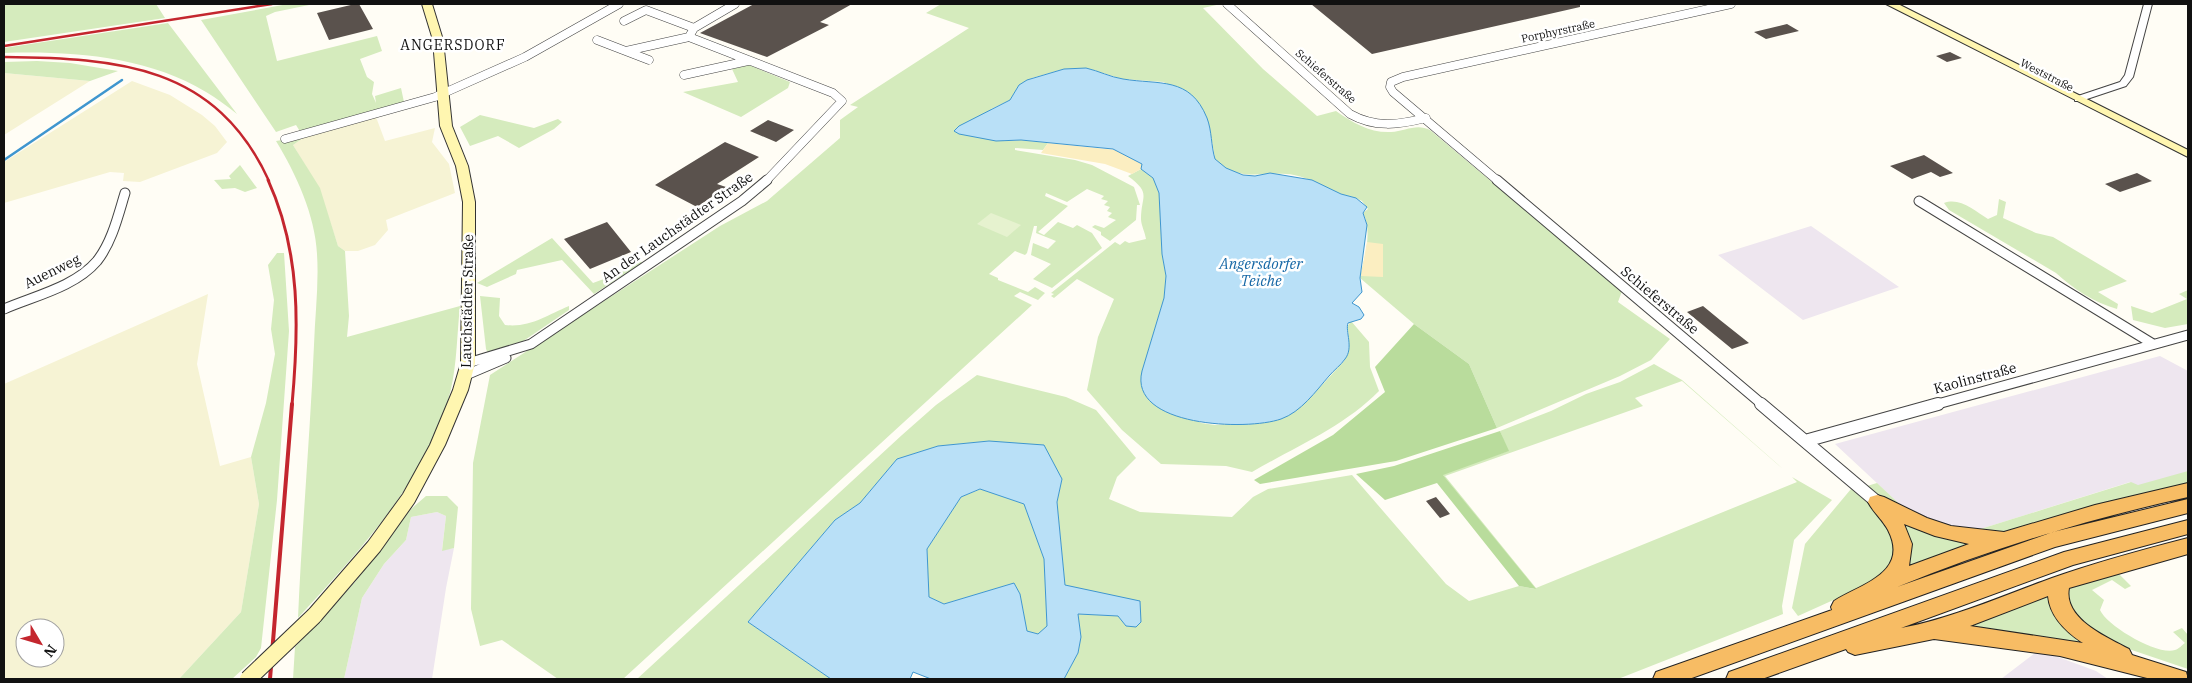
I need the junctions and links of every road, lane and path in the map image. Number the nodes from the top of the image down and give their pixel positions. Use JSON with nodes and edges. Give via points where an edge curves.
{"nodes":[{"id":1,"x":427,"y":4,"type":"edge"},
{"id":2,"x":619,"y":4,"type":"edge"},
{"id":3,"x":735,"y":4,"type":"edge"},
{"id":4,"x":1227,"y":4,"type":"edge"},
{"id":5,"x":1731,"y":4,"type":"edge"},
{"id":6,"x":1891,"y":4,"type":"edge"},
{"id":7,"x":1906,"y":4,"type":"edge"},
{"id":8,"x":2148,"y":4,"type":"edge"},
{"id":9,"x":624,"y":21,"type":"dead end"},
{"id":10,"x":694,"y":28,"type":"junction"},
{"id":11,"x":689,"y":37,"type":"junction"},
{"id":12,"x":597,"y":40,"type":"dead end"},
{"id":13,"x":626,"y":51,"type":"junction"},
{"id":14,"x":649,"y":60,"type":"dead end"},
{"id":15,"x":748,"y":61,"type":"junction"},
{"id":16,"x":684,"y":75,"type":"dead end"},
{"id":17,"x":1391,"y":82,"type":"joint"},
{"id":18,"x":442,"y":94,"type":"junction"},
{"id":19,"x":2083,"y":97,"type":"junction"},
{"id":20,"x":1426,"y":118,"type":"junction"},
{"id":21,"x":285,"y":139,"type":"dead end"},
{"id":22,"x":2188,"y":146,"type":"edge"},
{"id":23,"x":2188,"y":154,"type":"edge"},
{"id":24,"x":125,"y":193,"type":"dead end"},
{"id":25,"x":1919,"y":201,"type":"dead end"},
{"id":26,"x":4,"y":309,"type":"edge"},
{"id":27,"x":2188,"y":335,"type":"edge"},
{"id":28,"x":2154,"y":344,"type":"junction"},
{"id":29,"x":467,"y":369,"type":"junction"},
{"id":30,"x":1805,"y":440,"type":"junction"},
{"id":31,"x":2188,"y":490,"type":"edge"},
{"id":32,"x":1877,"y":502,"type":"junction"},
{"id":33,"x":2188,"y":506,"type":"edge"},
{"id":34,"x":2188,"y":527,"type":"edge"},
{"id":35,"x":2008,"y":538,"type":"junction"},
{"id":36,"x":2188,"y":546,"type":"edge"},
{"id":37,"x":1888,"y":582,"type":"junction"},
{"id":38,"x":2060,"y":583,"type":"junction"},
{"id":39,"x":1812,"y":625,"type":"junction"},
{"id":40,"x":1933,"y":631,"type":"junction"},
{"id":41,"x":1804,"y":655,"type":"junction"},
{"id":42,"x":2144,"y":667,"type":"junction"},
{"id":43,"x":248,"y":679,"type":"edge"},
{"id":44,"x":1664,"y":679,"type":"edge"},
{"id":45,"x":1737,"y":679,"type":"edge"},
{"id":46,"x":2178,"y":679,"type":"edge"}],
"edges":[{"from":1,"to":18,"type":"main road","name":"Lauchstädter Straße","via":[[438,40]]},
{"from":2,"to":18,"type":"street","via":[[526,58]]},
{"from":3,"to":10,"type":"street"},
{"from":4,"to":20,"type":"street","name":"Schieferstraße","via":[[1357,119],[1381,126]]},
{"from":5,"to":17,"type":"street","name":"Porphyrstraße"},
{"from":6,"to":19,"type":"main road"},
{"from":7,"to":19,"type":"main road","name":"Weststraße"},
{"from":8,"to":19,"type":"street","via":[[2130,75],[2123,84]]},
{"from":9,"to":10,"type":"street","via":[[646,10]]},
{"from":10,"to":11,"type":"street"},
{"from":11,"to":13,"type":"street"},
{"from":11,"to":15,"type":"street","name":"An der Lauchstädter Straße"},
{"from":12,"to":13,"type":"street"},
{"from":13,"to":14,"type":"street"},
{"from":15,"to":16,"type":"street"},
{"from":15,"to":29,"type":"street","name":"An der Lauchstädter Straße","via":[[834,93],[842,101],[783,164],[742,201],[531,344],[498,362]]},
{"from":17,"to":20,"type":"street","name":"Schieferstraße","via":[[1393,92]]},
{"from":18,"to":21,"type":"street"},
{"from":18,"to":29,"type":"main road","name":"Lauchstädter Straße","via":[[446,126],[462,166],[469,202]]},
{"from":19,"to":22,"type":"main road","name":"Weststraße"},
{"from":19,"to":23,"type":"main road","name":"Weststraße"},
{"from":20,"to":30,"type":"street","name":"Schieferstraße"},
{"from":24,"to":26,"type":"street","name":"Auenweg","via":[[112,231],[93,266],[73,279]]},
{"from":25,"to":28,"type":"street"},
{"from":27,"to":28,"type":"street","name":"Kaolinstraße"},
{"from":28,"to":30,"type":"street","name":"Kaolinstraße"},
{"from":29,"to":43,"type":"main road","name":"Lauchstädter Straße","bridge":true,"via":[[442,436],[398,515],[314,616]]},
{"from":30,"to":32,"type":"street","name":"Schieferstraße"},
{"from":31,"to":35,"type":"highway","via":[[2076,517]]},
{"from":32,"to":35,"type":"highway","via":[[1914,521],[1947,532],[1976,538]]},
{"from":32,"to":37,"type":"highway","via":[[1893,523],[1903,550],[1900,566]]},
{"from":33,"to":39,"type":"highway","via":[[2053,540]]},
{"from":34,"to":41,"type":"highway","via":[[2062,561]]},
{"from":35,"to":37,"type":"highway"},
{"from":36,"to":38,"type":"highway"},
{"from":37,"to":39,"type":"highway"},
{"from":38,"to":40,"type":"highway"},
{"from":38,"to":42,"type":"highway","via":[[2058,599],[2063,612],[2075,626]]},
{"from":39,"to":44,"type":"highway"},
{"from":40,"to":41,"type":"highway"},
{"from":40,"to":42,"type":"highway","via":[[2046,643]]},
{"from":41,"to":45,"type":"highway"},
{"from":42,"to":46,"type":"highway"}]}
